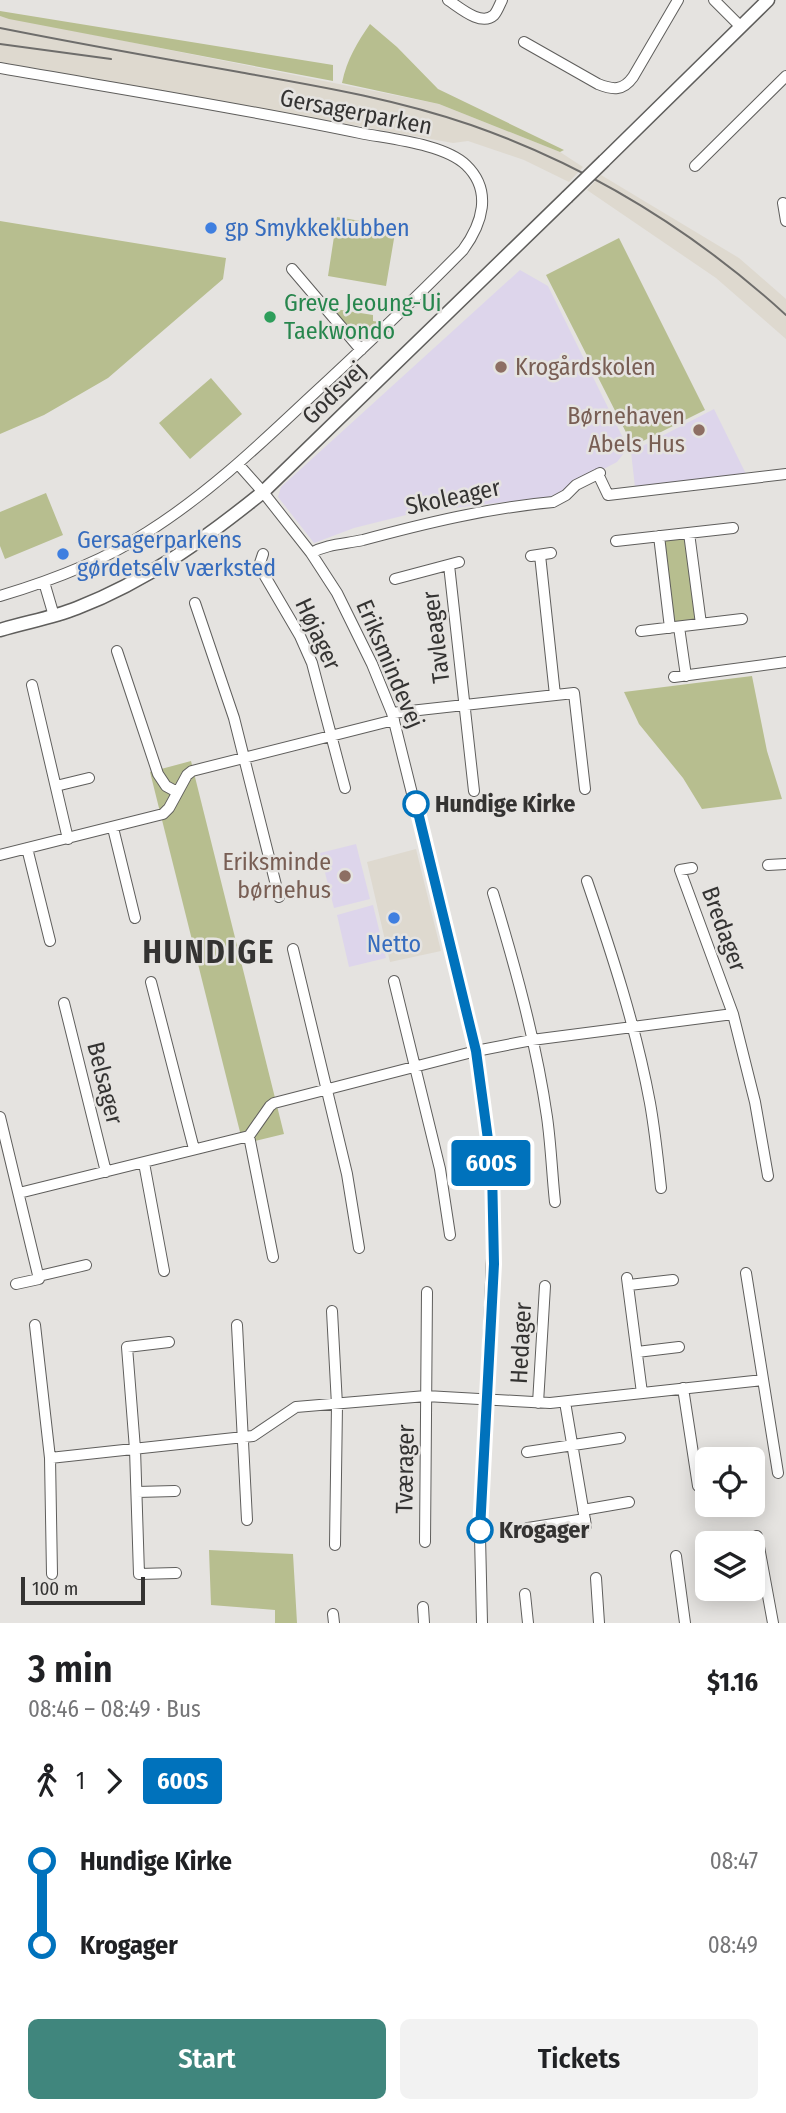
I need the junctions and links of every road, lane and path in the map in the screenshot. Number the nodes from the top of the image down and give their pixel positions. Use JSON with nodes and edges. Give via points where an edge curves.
{"nodes":[{"id":1,"x":448,"y":0,"type":"edge"},
{"id":2,"x":502,"y":0,"type":"edge"},
{"id":3,"x":678,"y":0,"type":"edge"},
{"id":4,"x":714,"y":0,"type":"edge"},
{"id":5,"x":768,"y":0,"type":"edge"},
{"id":6,"x":741,"y":27,"type":"junction"},
{"id":7,"x":524,"y":42,"type":"dead end"},
{"id":8,"x":0,"y":68,"type":"edge"},
{"id":9,"x":786,"y":76,"type":"edge"},
{"id":10,"x":695,"y":166,"type":"dead end"},
{"id":11,"x":781,"y":204,"type":"edge"},
{"id":12,"x":786,"y":220,"type":"edge"},
{"id":13,"x":292,"y":269,"type":"dead end"},
{"id":14,"x":361,"y":350,"type":"junction"},
{"id":15,"x":238,"y":464,"type":"junction"},
{"id":16,"x":786,"y":474,"type":"edge"},
{"id":17,"x":263,"y":492,"type":"junction"},
{"id":18,"x":733,"y":528,"type":"dead end"},
{"id":19,"x":689,"y":533,"type":"junction"},
{"id":20,"x":659,"y":536,"type":"junction"},
{"id":21,"x":616,"y":541,"type":"dead end"},
{"id":22,"x":311,"y":553,"type":"junction"},
{"id":23,"x":551,"y":553,"type":"dead end"},
{"id":24,"x":263,"y":554,"type":"dead end"},
{"id":25,"x":395,"y":579,"type":"dead end"},
{"id":26,"x":44,"y":582,"type":"junction"},
{"id":27,"x":0,"y":596,"type":"edge"},
{"id":28,"x":195,"y":603,"type":"dead end"},
{"id":29,"x":54,"y":616,"type":"junction"},
{"id":30,"x":742,"y":619,"type":"dead end"},
{"id":31,"x":701,"y":624,"type":"junction"},
{"id":32,"x":675,"y":627,"type":"junction"},
{"id":33,"x":1,"y":630,"type":"edge"},
{"id":34,"x":641,"y":631,"type":"dead end"},
{"id":35,"x":117,"y":651,"type":"dead end"},
{"id":36,"x":786,"y":662,"type":"edge"},
{"id":37,"x":686,"y":676,"type":"junction"},
{"id":38,"x":674,"y":677,"type":"dead end"},
{"id":39,"x":32,"y":685,"type":"dead end"},
{"id":40,"x":555,"y":695,"type":"junction"},
{"id":41,"x":465,"y":705,"type":"junction"},
{"id":42,"x":393,"y":717,"type":"junction"},
{"id":43,"x":332,"y":736,"type":"junction"},
{"id":44,"x":244,"y":758,"type":"junction"},
{"id":45,"x":89,"y":778,"type":"dead end"},
{"id":46,"x":56,"y":786,"type":"junction"},
{"id":47,"x":345,"y":788,"type":"dead end"},
{"id":48,"x":585,"y":789,"type":"dead end"},
{"id":49,"x":474,"y":791,"type":"dead end"},
{"id":50,"x":177,"y":792,"type":"junction"},
{"id":51,"x":114,"y":828,"type":"junction"},
{"id":52,"x":68,"y":839,"type":"junction"},
{"id":53,"x":27,"y":848,"type":"junction"},
{"id":54,"x":0,"y":855,"type":"edge"},
{"id":55,"x":786,"y":864,"type":"edge"},
{"id":56,"x":768,"y":865,"type":"dead end"},
{"id":57,"x":692,"y":868,"type":"dead end"},
{"id":58,"x":587,"y":881,"type":"dead end"},
{"id":59,"x":493,"y":893,"type":"dead end"},
{"id":60,"x":279,"y":897,"type":"dead end"},
{"id":61,"x":135,"y":918,"type":"dead end"},
{"id":62,"x":50,"y":941,"type":"dead end"},
{"id":63,"x":292,"y":949,"type":"dead end"},
{"id":64,"x":394,"y":981,"type":"dead end"},
{"id":65,"x":151,"y":982,"type":"dead end"},
{"id":66,"x":64,"y":1003,"type":"dead end"},
{"id":67,"x":733,"y":1014,"type":"junction"},
{"id":68,"x":632,"y":1026,"type":"junction"},
{"id":69,"x":532,"y":1040,"type":"junction"},
{"id":70,"x":476,"y":1051,"type":"junction"},
{"id":71,"x":416,"y":1067,"type":"junction"},
{"id":72,"x":326,"y":1090,"type":"junction"},
{"id":73,"x":0,"y":1117,"type":"edge"},
{"id":74,"x":250,"y":1136,"type":"junction"},
{"id":75,"x":194,"y":1149,"type":"junction"},
{"id":76,"x":144,"y":1163,"type":"junction"},
{"id":77,"x":106,"y":1172,"type":"junction"},
{"id":78,"x":768,"y":1176,"type":"dead end"},
{"id":79,"x":662,"y":1188,"type":"dead end"},
{"id":80,"x":19,"y":1193,"type":"junction"},
{"id":81,"x":555,"y":1202,"type":"dead end"},
{"id":82,"x":450,"y":1236,"type":"dead end"},
{"id":83,"x":359,"y":1248,"type":"dead end"},
{"id":84,"x":273,"y":1257,"type":"dead end"},
{"id":85,"x":86,"y":1265,"type":"dead end"},
{"id":86,"x":164,"y":1271,"type":"dead end"},
{"id":87,"x":746,"y":1273,"type":"dead end"},
{"id":88,"x":39,"y":1276,"type":"junction"},
{"id":89,"x":673,"y":1280,"type":"dead end"},
{"id":90,"x":16,"y":1284,"type":"dead end"},
{"id":91,"x":545,"y":1286,"type":"dead end"},
{"id":92,"x":427,"y":1292,"type":"dead end"},
{"id":93,"x":332,"y":1311,"type":"dead end"},
{"id":94,"x":35,"y":1325,"type":"dead end"},
{"id":95,"x":237,"y":1325,"type":"dead end"},
{"id":96,"x":169,"y":1342,"type":"dead end"},
{"id":97,"x":679,"y":1347,"type":"dead end"},
{"id":98,"x":637,"y":1352,"type":"junction"},
{"id":99,"x":763,"y":1380,"type":"junction"},
{"id":100,"x":683,"y":1388,"type":"junction"},
{"id":101,"x":642,"y":1393,"type":"junction"},
{"id":102,"x":426,"y":1396,"type":"junction"},
{"id":103,"x":487,"y":1400,"type":"junction"},
{"id":104,"x":565,"y":1402,"type":"junction"},
{"id":105,"x":538,"y":1403,"type":"junction"},
{"id":106,"x":337,"y":1405,"type":"junction"},
{"id":107,"x":244,"y":1437,"type":"junction"},
{"id":108,"x":620,"y":1438,"type":"dead end"},
{"id":109,"x":572,"y":1445,"type":"junction"},
{"id":110,"x":135,"y":1448,"type":"junction"},
{"id":111,"x":527,"y":1452,"type":"dead end"},
{"id":112,"x":50,"y":1458,"type":"junction"},
{"id":113,"x":695,"y":1466,"type":"edge"},
{"id":114,"x":778,"y":1473,"type":"dead end"},
{"id":115,"x":175,"y":1491,"type":"dead end"},
{"id":116,"x":137,"y":1492,"type":"junction"},
{"id":117,"x":629,"y":1502,"type":"dead end"},
{"id":118,"x":584,"y":1518,"type":"junction"},
{"id":119,"x":247,"y":1520,"type":"dead end"},
{"id":120,"x":528,"y":1528,"type":"dead end"},
{"id":121,"x":425,"y":1542,"type":"dead end"},
{"id":122,"x":335,"y":1545,"type":"dead end"},
{"id":123,"x":676,"y":1556,"type":"dead end"},
{"id":124,"x":176,"y":1573,"type":"dead end"},
{"id":125,"x":51,"y":1574,"type":"dead end"},
{"id":126,"x":596,"y":1578,"type":"dead end"},
{"id":127,"x":765,"y":1580,"type":"edge"},
{"id":128,"x":525,"y":1594,"type":"dead end"},
{"id":129,"x":423,"y":1608,"type":"dead end"},
{"id":130,"x":424,"y":1623,"type":"edge"},
{"id":131,"x":482,"y":1623,"type":"edge"},
{"id":132,"x":528,"y":1623,"type":"edge"},
{"id":133,"x":599,"y":1623,"type":"edge"},
{"id":134,"x":685,"y":1623,"type":"edge"},
{"id":135,"x":773,"y":1623,"type":"edge"}],
"edges":[{"from":1,"to":2,"type":"street","via":[[485,19],[493,16]]},
{"from":3,"to":7,"type":"street","via":[[634,77],[618,89],[598,84]]},
{"from":4,"to":6,"type":"street"},
{"from":5,"to":6,"type":"street","name":"Godsvej"},
{"from":6,"to":17,"type":"street","name":"Godsvej","bridge":true},
{"from":8,"to":14,"type":"street","name":"Gersagerparken","via":[[327,126],[439,150],[465,163],[483,200],[476,233]]},
{"from":9,"to":10,"type":"street"},
{"from":11,"to":12,"type":"street"},
{"from":13,"to":14,"type":"street"},
{"from":14,"to":15,"type":"street","name":"Gersagerparken"},
{"from":15,"to":17,"type":"street"},
{"from":15,"to":26,"type":"street","name":"Gersagerparken","via":[[145,534]]},
{"from":16,"to":22,"type":"street","name":"Skoleager","via":[[608,495],[599,473],[553,502],[460,515]]},
{"from":17,"to":22,"type":"street","name":"Eriksmindevej"},
{"from":17,"to":29,"type":"street","name":"Godsvej","via":[[156,570]]},
{"from":18,"to":19,"type":"street"},
{"from":19,"to":20,"type":"street"},
{"from":19,"to":31,"type":"street"},
{"from":20,"to":21,"type":"street"},
{"from":20,"to":32,"type":"street"},
{"from":22,"to":42,"type":"street","name":"Eriksmindevej","via":[[354,626]]},
{"from":23,"to":40,"type":"street","via":[[535,556]]},
{"from":24,"to":43,"type":"street","name":"Højager","via":[[259,566],[312,663]]},
{"from":25,"to":41,"type":"street","name":"Tavleager","via":[[454,563]]},
{"from":26,"to":27,"type":"street","name":"Gersagerparken"},
{"from":26,"to":29,"type":"street"},
{"from":28,"to":44,"type":"street"},
{"from":29,"to":33,"type":"street","name":"Godsvej"},
{"from":30,"to":31,"type":"street"},
{"from":31,"to":32,"type":"street"},
{"from":32,"to":34,"type":"street"},
{"from":32,"to":37,"type":"street"},
{"from":35,"to":50,"type":"street","via":[[158,774]]},
{"from":36,"to":37,"type":"street"},
{"from":37,"to":38,"type":"street"},
{"from":39,"to":46,"type":"street"},
{"from":40,"to":41,"type":"street","name":"Tavleager"},
{"from":40,"to":48,"type":"street","via":[[574,693]]},
{"from":41,"to":42,"type":"street","name":"Tavleager"},
{"from":41,"to":49,"type":"street","name":"Tavleager"},
{"from":42,"to":43,"type":"street"},
{"from":42,"to":70,"type":"street","name":"Eriksmindevej"},
{"from":43,"to":44,"type":"street"},
{"from":43,"to":47,"type":"street","name":"Højager"},
{"from":44,"to":50,"type":"street","via":[[190,772]]},
{"from":44,"to":60,"type":"street"},
{"from":45,"to":46,"type":"street"},
{"from":46,"to":52,"type":"street"},
{"from":50,"to":51,"type":"street","via":[[163,814]]},
{"from":51,"to":52,"type":"street"},
{"from":51,"to":61,"type":"street"},
{"from":52,"to":53,"type":"street"},
{"from":53,"to":54,"type":"street"},
{"from":53,"to":62,"type":"street"},
{"from":55,"to":56,"type":"street"},
{"from":57,"to":67,"type":"street","name":"Bredager","via":[[680,870]]},
{"from":58,"to":68,"type":"street"},
{"from":59,"to":69,"type":"street"},
{"from":63,"to":72,"type":"street"},
{"from":64,"to":71,"type":"street"},
{"from":65,"to":75,"type":"street"},
{"from":66,"to":77,"type":"street","name":"Belsager"},
{"from":67,"to":68,"type":"street"},
{"from":67,"to":78,"type":"street","name":"Bredager"},
{"from":68,"to":69,"type":"street"},
{"from":68,"to":79,"type":"street"},
{"from":69,"to":70,"type":"street"},
{"from":69,"to":81,"type":"street","via":[[547,1116]]},
{"from":70,"to":71,"type":"street"},
{"from":70,"to":103,"type":"street","name":"Eriksmindevej","via":[[494,1213]]},
{"from":71,"to":72,"type":"street"},
{"from":71,"to":82,"type":"street"},
{"from":72,"to":74,"type":"street","via":[[274,1103]]},
{"from":72,"to":83,"type":"street"},
{"from":73,"to":80,"type":"street"},
{"from":74,"to":75,"type":"street"},
{"from":74,"to":84,"type":"street"},
{"from":75,"to":76,"type":"street"},
{"from":76,"to":77,"type":"street"},
{"from":76,"to":86,"type":"street"},
{"from":77,"to":80,"type":"street"},
{"from":80,"to":88,"type":"street"},
{"from":85,"to":88,"type":"street"},
{"from":87,"to":99,"type":"street"},
{"from":88,"to":90,"type":"street"},
{"from":89,"to":98,"type":"street","via":[[628,1281]]},
{"from":91,"to":105,"type":"street","name":"Hedager"},
{"from":92,"to":102,"type":"street","name":"Tværager"},
{"from":93,"to":106,"type":"street"},
{"from":94,"to":112,"type":"street"},
{"from":95,"to":107,"type":"street"},
{"from":96,"to":110,"type":"street","via":[[127,1347]]},
{"from":97,"to":98,"type":"street"},
{"from":98,"to":101,"type":"street"},
{"from":99,"to":100,"type":"street","name":"Hedager"},
{"from":99,"to":114,"type":"street"},
{"from":100,"to":101,"type":"street","name":"Hedager"},
{"from":100,"to":113,"type":"street"},
{"from":101,"to":104,"type":"street","name":"Hedager"},
{"from":102,"to":103,"type":"street","name":"Tværager"},
{"from":102,"to":106,"type":"street","name":"Tværager"},
{"from":102,"to":121,"type":"street","name":"Tværager"},
{"from":103,"to":105,"type":"street","name":"Hedager"},
{"from":103,"to":131,"type":"street","name":"Eriksmindevej","via":[[480,1536]]},
{"from":104,"to":105,"type":"street","name":"Hedager"},
{"from":104,"to":109,"type":"street","name":"Hedager"},
{"from":106,"to":107,"type":"street","name":"Tværager","via":[[296,1407],[258,1434]]},
{"from":106,"to":122,"type":"street"},
{"from":107,"to":110,"type":"street","name":"Tværager"},
{"from":107,"to":119,"type":"street"},
{"from":108,"to":109,"type":"street"},
{"from":109,"to":111,"type":"street"},
{"from":109,"to":118,"type":"street","name":"Hedager"},
{"from":110,"to":112,"type":"street","name":"Tværager"},
{"from":110,"to":116,"type":"street"},
{"from":112,"to":125,"type":"street"},
{"from":115,"to":116,"type":"street"},
{"from":116,"to":124,"type":"street","via":[[139,1574]]},
{"from":117,"to":118,"type":"street"},
{"from":118,"to":120,"type":"street"},
{"from":123,"to":134,"type":"street"},
{"from":126,"to":133,"type":"street"},
{"from":127,"to":135,"type":"street"},
{"from":128,"to":132,"type":"street"},
{"from":129,"to":130,"type":"street"}]}
